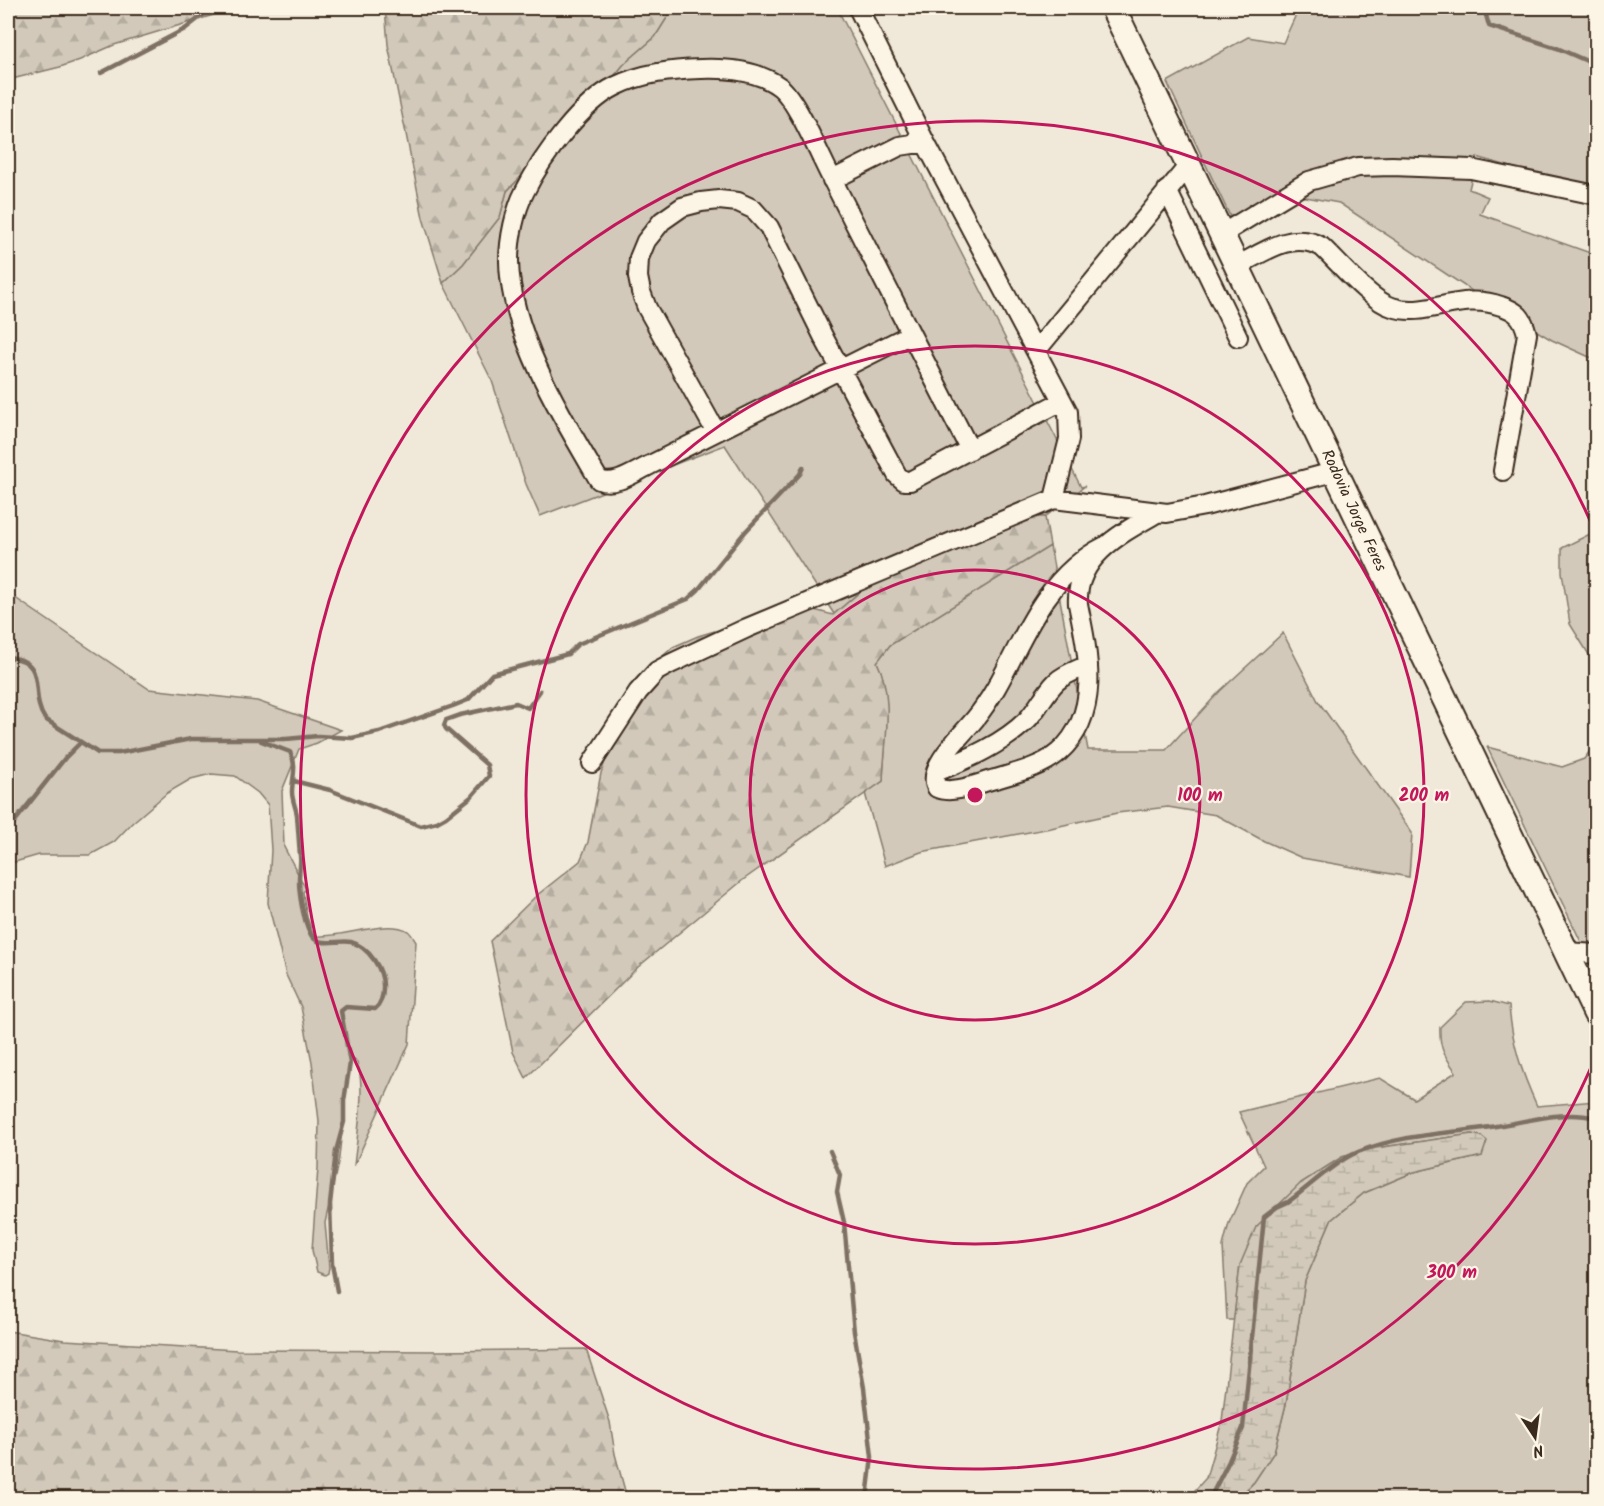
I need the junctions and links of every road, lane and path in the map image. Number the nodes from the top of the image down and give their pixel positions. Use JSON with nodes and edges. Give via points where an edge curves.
{"nodes":[{"id":1,"x":858,"y":8,"type":"edge"},
{"id":2,"x":1113,"y":8,"type":"edge"},
{"id":3,"x":925,"y":142,"type":"junction"},
{"id":4,"x":1189,"y":165,"type":"junction"},
{"id":5,"x":832,"y":180,"type":"junction"},
{"id":6,"x":1167,"y":190,"type":"junction"},
{"id":7,"x":1596,"y":195,"type":"edge"},
{"id":8,"x":1222,"y":234,"type":"junction"},
{"id":9,"x":1238,"y":266,"type":"junction"},
{"id":10,"x":911,"y":334,"type":"junction"},
{"id":11,"x":1238,"y":337,"type":"dead end"},
{"id":12,"x":1036,"y":351,"type":"junction"},
{"id":13,"x":841,"y":370,"type":"junction"},
{"id":14,"x":1062,"y":401,"type":"junction"},
{"id":15,"x":716,"y":432,"type":"junction"},
{"id":16,"x":970,"y":450,"type":"junction"},
{"id":17,"x":1337,"y":471,"type":"junction"},
{"id":18,"x":1503,"y":471,"type":"dead end"},
{"id":19,"x":1054,"y":499,"type":"junction"},
{"id":20,"x":1157,"y":513,"type":"junction"},
{"id":21,"x":1105,"y":546,"type":"junction"},
{"id":22,"x":1089,"y":665,"type":"junction"},
{"id":23,"x":592,"y":763,"type":"dead end"},
{"id":24,"x":936,"y":772,"type":"junction"},
{"id":25,"x":1566,"y":952,"type":"junction"},
{"id":26,"x":1596,"y":954,"type":"edge"},
{"id":27,"x":1596,"y":1014,"type":"edge"}],
"edges":[{"from":1,"to":3,"type":"street"},
{"from":2,"to":4,"type":"main road","name":"Rodovia Jorge Feres"},
{"from":3,"to":5,"type":"street","via":[[900,146]]},
{"from":3,"to":12,"type":"street"},
{"from":4,"to":6,"type":"street"},
{"from":4,"to":8,"type":"main road","name":"Rodovia Jorge Feres"},
{"from":5,"to":10,"type":"street"},
{"from":5,"to":15,"type":"street","via":[[783,90],[769,79],[744,71],[714,68],[641,76],[613,88],[586,108],[550,149],[524,193],[509,261],[521,327],[540,373],[599,480],[619,480]]},
{"from":6,"to":11,"type":"street"},
{"from":6,"to":12,"type":"street"},
{"from":7,"to":8,"type":"street","via":[[1471,169],[1358,167],[1309,181]]},
{"from":8,"to":9,"type":"main road","name":"Rodovia Jorge Feres"},
{"from":9,"to":17,"type":"main road","name":"Rodovia Jorge Feres"},
{"from":9,"to":18,"type":"street","via":[[1284,242],[1304,241],[1322,247],[1371,294],[1391,307],[1414,310],[1477,300],[1516,311],[1527,334]]},
{"from":10,"to":13,"type":"street"},
{"from":10,"to":16,"type":"street"},
{"from":12,"to":14,"type":"street"},
{"from":13,"to":15,"type":"street"},
{"from":13,"to":15,"type":"street","via":[[769,227],[753,209],[719,200],[682,207],[662,221],[646,241],[639,258],[638,277],[647,308]]},
{"from":13,"to":16,"type":"street","via":[[897,475],[904,481]]},
{"from":14,"to":16,"type":"street"},
{"from":14,"to":19,"type":"street","via":[[1070,430]]},
{"from":17,"to":20,"type":"street","via":[[1187,510]]},
{"from":17,"to":25,"type":"main road","name":"Rodovia Jorge Feres"},
{"from":19,"to":20,"type":"street"},
{"from":19,"to":23,"type":"street","via":[[747,628],[657,671],[638,692]]},
{"from":20,"to":21,"type":"street"},
{"from":21,"to":22,"type":"street","via":[[1078,587]]},
{"from":21,"to":24,"type":"street","via":[[1070,569],[1047,597],[986,705],[948,750]]},
{"from":22,"to":24,"type":"street","via":[[1056,682],[1016,729],[979,753]]},
{"from":22,"to":24,"type":"street","via":[[1090,686],[1081,718],[1058,752],[1030,768],[948,790],[937,788]]},
{"from":25,"to":26,"type":"street"},
{"from":25,"to":27,"type":"main road","name":"Rodovia Jorge Feres"}]}
